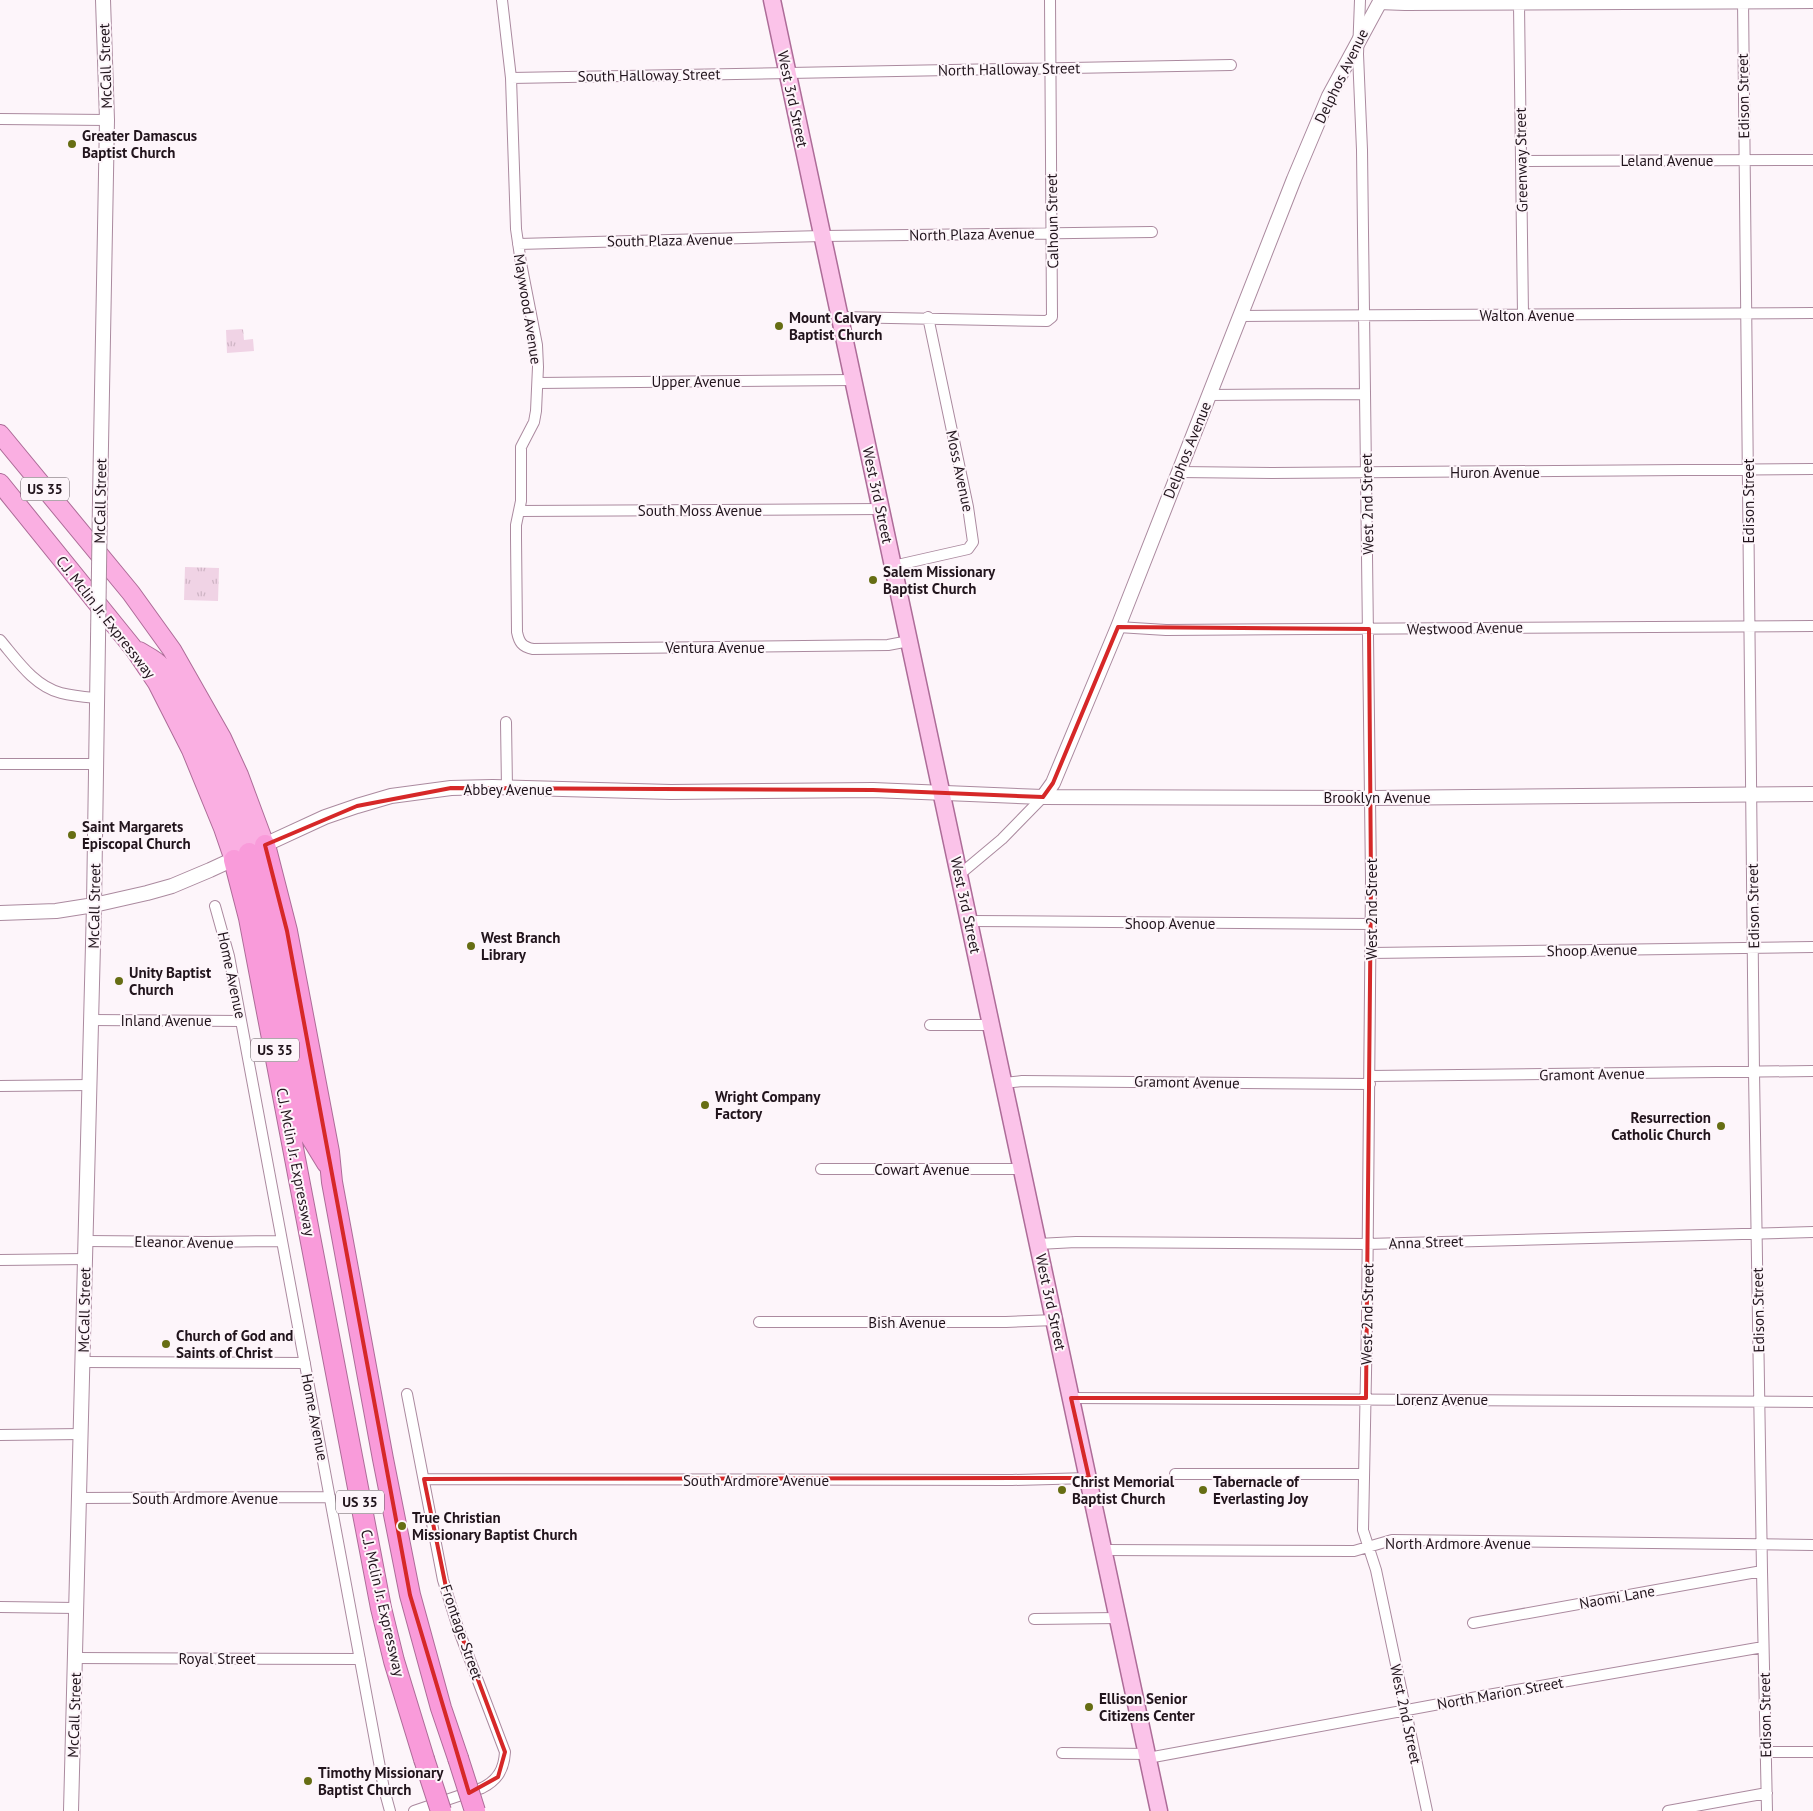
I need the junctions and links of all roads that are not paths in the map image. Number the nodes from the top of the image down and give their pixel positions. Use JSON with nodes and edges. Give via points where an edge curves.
{"nodes":[{"id":1,"x":103,"y":0,"type":"edge"},
{"id":2,"x":502,"y":0,"type":"edge"},
{"id":3,"x":772,"y":0,"type":"edge"},
{"id":4,"x":1050,"y":0,"type":"edge"},
{"id":5,"x":1360,"y":0,"type":"edge"},
{"id":6,"x":1380,"y":2,"type":"edge"},
{"id":7,"x":1743,"y":2,"type":"edge"},
{"id":8,"x":1813,"y":3,"type":"edge"},
{"id":9,"x":1519,"y":4,"type":"junction"},
{"id":10,"x":1360,"y":37,"type":"junction"},
{"id":11,"x":1231,"y":65,"type":"dead end"},
{"id":12,"x":1051,"y":68,"type":"junction"},
{"id":13,"x":788,"y":72,"type":"junction"},
{"id":14,"x":511,"y":78,"type":"junction"},
{"id":15,"x":0,"y":119,"type":"edge"},
{"id":16,"x":107,"y":120,"type":"junction"},
{"id":17,"x":1744,"y":160,"type":"junction"},
{"id":18,"x":1813,"y":160,"type":"edge"},
{"id":19,"x":1521,"y":161,"type":"junction"},
{"id":20,"x":1152,"y":232,"type":"dead end"},
{"id":21,"x":1052,"y":233,"type":"junction"},
{"id":22,"x":823,"y":236,"type":"junction"},
{"id":23,"x":518,"y":244,"type":"junction"},
{"id":24,"x":1813,"y":313,"type":"edge"},
{"id":25,"x":1746,"y":314,"type":"junction"},
{"id":26,"x":1523,"y":315,"type":"junction"},
{"id":27,"x":1241,"y":316,"type":"junction"},
{"id":28,"x":1365,"y":316,"type":"junction"},
{"id":29,"x":840,"y":317,"type":"junction"},
{"id":30,"x":928,"y":317,"type":"junction"},
{"id":31,"x":854,"y":380,"type":"junction"},
{"id":32,"x":538,"y":383,"type":"junction"},
{"id":33,"x":1209,"y":394,"type":"junction"},
{"id":34,"x":1365,"y":394,"type":"junction"},
{"id":35,"x":0,"y":434,"type":"edge"},
{"id":36,"x":1813,"y":469,"type":"edge"},
{"id":37,"x":1748,"y":470,"type":"junction"},
{"id":38,"x":1178,"y":472,"type":"junction"},
{"id":39,"x":1366,"y":472,"type":"junction"},
{"id":40,"x":0,"y":483,"type":"edge"},
{"id":41,"x":881,"y":509,"type":"junction"},
{"id":42,"x":519,"y":511,"type":"junction"},
{"id":43,"x":893,"y":566,"type":"junction"},
{"id":44,"x":1750,"y":626,"type":"junction"},
{"id":45,"x":1813,"y":626,"type":"edge"},
{"id":46,"x":1118,"y":627,"type":"junction"},
{"id":47,"x":1369,"y":629,"type":"junction"},
{"id":48,"x":0,"y":640,"type":"edge"},
{"id":49,"x":909,"y":641,"type":"junction"},
{"id":50,"x":521,"y":644,"type":"joint"},
{"id":51,"x":96,"y":698,"type":"junction"},
{"id":52,"x":506,"y":722,"type":"dead end"},
{"id":53,"x":0,"y":764,"type":"edge"},
{"id":54,"x":95,"y":764,"type":"junction"},
{"id":55,"x":507,"y":788,"type":"junction"},
{"id":56,"x":942,"y":793,"type":"junction"},
{"id":57,"x":1752,"y":794,"type":"junction"},
{"id":58,"x":1813,"y":794,"type":"edge"},
{"id":59,"x":1043,"y":797,"type":"junction"},
{"id":60,"x":1370,"y":798,"type":"junction"},
{"id":61,"x":249,"y":852,"type":"junction"},
{"id":62,"x":959,"y":875,"type":"junction"},
{"id":63,"x":94,"y":905,"type":"junction"},
{"id":64,"x":215,"y":906,"type":"dead end"},
{"id":65,"x":0,"y":913,"type":"edge"},
{"id":66,"x":969,"y":920,"type":"junction"},
{"id":67,"x":1371,"y":924,"type":"junction"},
{"id":68,"x":1813,"y":947,"type":"edge"},
{"id":69,"x":1754,"y":948,"type":"junction"},
{"id":70,"x":1371,"y":953,"type":"junction"},
{"id":71,"x":91,"y":1020,"type":"junction"},
{"id":72,"x":241,"y":1021,"type":"junction"},
{"id":73,"x":930,"y":1025,"type":"dead end"},
{"id":74,"x":992,"y":1025,"type":"junction"},
{"id":75,"x":1813,"y":1071,"type":"edge"},
{"id":76,"x":1754,"y":1072,"type":"junction"},
{"id":77,"x":1370,"y":1080,"type":"junction"},
{"id":78,"x":1004,"y":1082,"type":"junction"},
{"id":79,"x":90,"y":1085,"type":"junction"},
{"id":80,"x":0,"y":1086,"type":"edge"},
{"id":81,"x":821,"y":1170,"type":"dead end"},
{"id":82,"x":1022,"y":1170,"type":"junction"},
{"id":83,"x":1813,"y":1232,"type":"edge"},
{"id":84,"x":1757,"y":1233,"type":"junction"},
{"id":85,"x":86,"y":1241,"type":"junction"},
{"id":86,"x":282,"y":1241,"type":"junction"},
{"id":87,"x":1038,"y":1244,"type":"junction"},
{"id":88,"x":1368,"y":1244,"type":"junction"},
{"id":89,"x":0,"y":1260,"type":"edge"},
{"id":90,"x":86,"y":1260,"type":"junction"},
{"id":91,"x":1055,"y":1320,"type":"junction"},
{"id":92,"x":759,"y":1322,"type":"dead end"},
{"id":93,"x":83,"y":1362,"type":"junction"},
{"id":94,"x":305,"y":1363,"type":"junction"},
{"id":95,"x":407,"y":1394,"type":"dead end"},
{"id":96,"x":1071,"y":1398,"type":"junction"},
{"id":97,"x":1366,"y":1398,"type":"junction"},
{"id":98,"x":1759,"y":1401,"type":"junction"},
{"id":99,"x":1813,"y":1402,"type":"edge"},
{"id":100,"x":81,"y":1434,"type":"junction"},
{"id":101,"x":0,"y":1435,"type":"edge"},
{"id":102,"x":1174,"y":1474,"type":"dead end"},
{"id":103,"x":1364,"y":1474,"type":"junction"},
{"id":104,"x":1088,"y":1478,"type":"junction"},
{"id":105,"x":424,"y":1480,"type":"junction"},
{"id":106,"x":330,"y":1497,"type":"junction"},
{"id":107,"x":80,"y":1498,"type":"junction"},
{"id":108,"x":1761,"y":1544,"type":"junction"},
{"id":109,"x":1813,"y":1544,"type":"edge"},
{"id":110,"x":1368,"y":1547,"type":"junction"},
{"id":111,"x":1104,"y":1550,"type":"junction"},
{"id":112,"x":1762,"y":1571,"type":"junction"},
{"id":113,"x":0,"y":1607,"type":"edge"},
{"id":114,"x":76,"y":1608,"type":"junction"},
{"id":115,"x":1118,"y":1618,"type":"junction"},
{"id":116,"x":1034,"y":1619,"type":"dead end"},
{"id":117,"x":1473,"y":1623,"type":"dead end"},
{"id":118,"x":1764,"y":1647,"type":"junction"},
{"id":119,"x":75,"y":1658,"type":"junction"},
{"id":120,"x":360,"y":1659,"type":"junction"},
{"id":121,"x":1406,"y":1710,"type":"junction"},
{"id":122,"x":1766,"y":1752,"type":"junction"},
{"id":123,"x":1813,"y":1752,"type":"edge"},
{"id":124,"x":1062,"y":1754,"type":"dead end"},
{"id":125,"x":1147,"y":1756,"type":"junction"},
{"id":126,"x":1767,"y":1793,"type":"junction"},
{"id":127,"x":71,"y":1811,"type":"edge"},
{"id":128,"x":390,"y":1811,"type":"edge"},
{"id":129,"x":414,"y":1811,"type":"edge"},
{"id":130,"x":441,"y":1811,"type":"edge"},
{"id":131,"x":474,"y":1811,"type":"edge"},
{"id":132,"x":1159,"y":1811,"type":"edge"},
{"id":133,"x":1427,"y":1811,"type":"edge"},
{"id":134,"x":1668,"y":1811,"type":"edge"},
{"id":135,"x":1767,"y":1811,"type":"edge"}],
"edges":[{"from":1,"to":16,"type":"street","name":"McCall Street"},
{"from":2,"to":14,"type":"street","name":"Maywood Avenue"},
{"from":3,"to":13,"type":"main road","name":"West 3rd Street"},
{"from":4,"to":12,"type":"street","name":"Calhoun Street"},
{"from":5,"to":10,"type":"street","name":"West 2nd Street"},
{"from":6,"to":9,"type":"street"},
{"from":6,"to":10,"type":"street","name":"Delphos Avenue"},
{"from":7,"to":8,"type":"street"},
{"from":7,"to":9,"type":"street"},
{"from":7,"to":17,"type":"street","name":"Edison Street"},
{"from":9,"to":19,"type":"street","name":"Greenway Street"},
{"from":10,"to":27,"type":"street","name":"Delphos Avenue","via":[[1329,96]]},
{"from":10,"to":28,"type":"street","name":"West 2nd Street"},
{"from":11,"to":12,"type":"street","name":"North Halloway Street"},
{"from":12,"to":13,"type":"street","name":"North Halloway Street"},
{"from":12,"to":21,"type":"street","name":"Calhoun Street"},
{"from":13,"to":14,"type":"street","name":"South Halloway Street"},
{"from":13,"to":22,"type":"main road","name":"West 3rd Street"},
{"from":14,"to":23,"type":"street","name":"Maywood Avenue"},
{"from":15,"to":16,"type":"street"},
{"from":16,"to":51,"type":"street","name":"McCall Street","bridge":true},
{"from":17,"to":18,"type":"street","name":"Leland Avenue"},
{"from":17,"to":19,"type":"street","name":"Leland Avenue"},
{"from":17,"to":25,"type":"street","name":"Edison Street"},
{"from":19,"to":26,"type":"street","name":"Greenway Street"},
{"from":20,"to":21,"type":"street","name":"North Plaza Avenue"},
{"from":21,"to":22,"type":"street","name":"North Plaza Avenue"},
{"from":21,"to":30,"type":"street","name":"Calhoun Street","via":[[1051,318]]},
{"from":22,"to":23,"type":"street","name":"South Plaza Avenue"},
{"from":22,"to":29,"type":"main road","name":"West 3rd Street"},
{"from":23,"to":32,"type":"street","name":"Maywood Avenue","via":[[537,345]]},
{"from":24,"to":25,"type":"street","name":"Walton Avenue"},
{"from":25,"to":26,"type":"street","name":"Walton Avenue"},
{"from":25,"to":37,"type":"street","name":"Edison Street"},
{"from":26,"to":28,"type":"street","name":"Walton Avenue"},
{"from":27,"to":28,"type":"street","name":"Walton Avenue"},
{"from":27,"to":33,"type":"street","name":"Delphos Avenue"},
{"from":28,"to":34,"type":"street","name":"West 2nd Street"},
{"from":29,"to":30,"type":"street"},
{"from":29,"to":31,"type":"main road","name":"West 3rd Street"},
{"from":30,"to":43,"type":"street","name":"Moss Avenue","via":[[973,542],[968,549]]},
{"from":31,"to":32,"type":"street","name":"Upper Avenue"},
{"from":31,"to":41,"type":"main road","name":"West 3rd Street"},
{"from":32,"to":42,"type":"street","name":"Maywood Avenue","via":[[534,422],[521,446]]},
{"from":33,"to":34,"type":"street"},
{"from":33,"to":38,"type":"street","name":"Delphos Avenue"},
{"from":34,"to":39,"type":"street","name":"West 2nd Street"},
{"from":35,"to":61,"type":"highway","name":"C.J. Mclin Jr. Expressway","number":"US 35","via":[[172,650],[239,775]]},
{"from":36,"to":37,"type":"street","name":"Huron Avenue"},
{"from":37,"to":39,"type":"street","name":"Huron Avenue"},
{"from":37,"to":44,"type":"street","name":"Edison Street"},
{"from":38,"to":39,"type":"street","name":"Huron Avenue"},
{"from":38,"to":46,"type":"street","name":"Delphos Avenue"},
{"from":39,"to":47,"type":"street","name":"West 2nd Street"},
{"from":40,"to":61,"type":"highway","name":"C.J. Mclin Jr. Expressway","number":"US 35","via":[[134,649],[160,664],[179,692],[216,764],[236,810]]},
{"from":41,"to":42,"type":"street","name":"South Moss Avenue"},
{"from":41,"to":43,"type":"main road","name":"West 3rd Street"},
{"from":42,"to":50,"type":"street","name":"Maywood Avenue","via":[[516,532],[517,622]]},
{"from":43,"to":49,"type":"main road","name":"West 3rd Street"},
{"from":44,"to":45,"type":"street","name":"Westwood Avenue"},
{"from":44,"to":47,"type":"street","name":"Westwood Avenue"},
{"from":44,"to":57,"type":"street","name":"Edison Street"},
{"from":46,"to":47,"type":"street","name":"Westwood Avenue","via":[[1166,630]]},
{"from":46,"to":59,"type":"street","name":"Delphos Avenue","via":[[1053,783]]},
{"from":47,"to":60,"type":"street","name":"West 2nd Street"},
{"from":48,"to":51,"type":"street","via":[[46,687],[60,693]]},
{"from":49,"to":50,"type":"street","name":"Ventura Avenue","via":[[888,645],[658,648],[526,648]]},
{"from":49,"to":56,"type":"main road","name":"West 3rd Street"},
{"from":51,"to":54,"type":"street","name":"McCall Street"},
{"from":52,"to":55,"type":"street"},
{"from":53,"to":54,"type":"street"},
{"from":54,"to":63,"type":"street","name":"McCall Street"},
{"from":55,"to":56,"type":"street","name":"Abbey Avenue"},
{"from":55,"to":61,"type":"street","name":"Abbey Avenue","via":[[450,788],[391,796],[325,817]]},
{"from":56,"to":59,"type":"street","name":"Brooklyn Avenue"},
{"from":56,"to":62,"type":"main road","name":"West 3rd Street"},
{"from":57,"to":58,"type":"street","name":"Brooklyn Avenue"},
{"from":57,"to":60,"type":"street","name":"Brooklyn Avenue"},
{"from":57,"to":69,"type":"street","name":"Edison Street"},
{"from":59,"to":60,"type":"street","name":"Brooklyn Avenue"},
{"from":59,"to":62,"type":"street","name":"Delphos Avenue","via":[[1002,839]]},
{"from":60,"to":67,"type":"street","name":"West 2nd Street"},
{"from":61,"to":63,"type":"street","name":"Abbey Avenue","via":[[172,886]]},
{"from":61,"to":130,"type":"highway","name":"C.J. Mclin Jr. Expressway","number":"US 35","bridge":true,"via":[[250,918],[381,1608],[394,1661]]},
{"from":61,"to":131,"type":"highway","name":"C.J. Mclin Jr. Expressway","number":"US 35","bridge":true,"via":[[306,1126],[331,1169],[410,1595]]},
{"from":62,"to":66,"type":"main road","name":"West 3rd Street"},
{"from":63,"to":65,"type":"street","name":"Abbey Avenue","via":[[56,911]]},
{"from":63,"to":71,"type":"street","name":"McCall Street"},
{"from":64,"to":72,"type":"street","name":"Home Avenue","via":[[229,956]]},
{"from":66,"to":67,"type":"street","name":"Shoop Avenue"},
{"from":66,"to":74,"type":"main road","name":"West 3rd Street"},
{"from":67,"to":70,"type":"street","name":"West 2nd Street"},
{"from":68,"to":69,"type":"street","name":"Shoop Avenue"},
{"from":69,"to":70,"type":"street","name":"Shoop Avenue"},
{"from":69,"to":76,"type":"street","name":"Edison Street"},
{"from":70,"to":77,"type":"street","name":"West 2nd Street"},
{"from":71,"to":72,"type":"street","name":"Inland Avenue"},
{"from":71,"to":79,"type":"street","name":"McCall Street"},
{"from":72,"to":86,"type":"street","name":"Home Avenue"},
{"from":73,"to":74,"type":"street"},
{"from":74,"to":78,"type":"main road","name":"West 3rd Street"},
{"from":75,"to":76,"type":"street","name":"Gramont Avenue"},
{"from":76,"to":77,"type":"street","name":"Gramont Avenue"},
{"from":76,"to":84,"type":"street","name":"Edison Street"},
{"from":77,"to":78,"type":"street","name":"Gramont Avenue"},
{"from":77,"to":88,"type":"street","name":"West 2nd Street"},
{"from":78,"to":82,"type":"main road","name":"West 3rd Street"},
{"from":79,"to":80,"type":"street"},
{"from":79,"to":85,"type":"street","name":"McCall Street"},
{"from":81,"to":82,"type":"street","name":"Cowart Avenue"},
{"from":82,"to":87,"type":"main road","name":"West 3rd Street"},
{"from":83,"to":84,"type":"street","name":"Anna Street"},
{"from":84,"to":88,"type":"street","name":"Anna Street"},
{"from":84,"to":98,"type":"street","name":"Edison Street"},
{"from":85,"to":86,"type":"street","name":"Eleanor Avenue"},
{"from":85,"to":90,"type":"street","name":"McCall Street"},
{"from":86,"to":94,"type":"street","name":"Home Avenue"},
{"from":87,"to":88,"type":"street","name":"Anna Street"},
{"from":87,"to":91,"type":"main road","name":"West 3rd Street"},
{"from":88,"to":97,"type":"street","name":"West 2nd Street"},
{"from":89,"to":90,"type":"street"},
{"from":90,"to":93,"type":"street","name":"McCall Street"},
{"from":91,"to":92,"type":"street","name":"Bish Avenue"},
{"from":91,"to":96,"type":"main road","name":"West 3rd Street"},
{"from":93,"to":94,"type":"street"},
{"from":93,"to":100,"type":"street","name":"McCall Street"},
{"from":94,"to":106,"type":"street","name":"Home Avenue"},
{"from":95,"to":105,"type":"street","name":"Frontage Street"},
{"from":96,"to":97,"type":"street","name":"Lorenz Avenue"},
{"from":96,"to":104,"type":"main road","name":"West 3rd Street"},
{"from":97,"to":98,"type":"street","name":"Lorenz Avenue"},
{"from":97,"to":103,"type":"street","name":"West 2nd Street"},
{"from":98,"to":99,"type":"street","name":"Lorenz Avenue"},
{"from":98,"to":108,"type":"street","name":"Edison Street"},
{"from":100,"to":101,"type":"street"},
{"from":100,"to":107,"type":"street","name":"McCall Street"},
{"from":102,"to":103,"type":"street"},
{"from":103,"to":110,"type":"street","name":"West 2nd Street","via":[[1363,1530]]},
{"from":104,"to":105,"type":"street","name":"South Ardmore Avenue"},
{"from":104,"to":111,"type":"main road","name":"West 3rd Street"},
{"from":105,"to":129,"type":"street","name":"Frontage Street","via":[[449,1602],[504,1752],[502,1769],[491,1784]]},
{"from":106,"to":107,"type":"street","name":"South Ardmore Avenue"},
{"from":106,"to":120,"type":"street","name":"Home Avenue"},
{"from":107,"to":114,"type":"street","name":"McCall Street"},
{"from":108,"to":109,"type":"street","name":"North Ardmore Avenue"},
{"from":108,"to":110,"type":"street","name":"North Ardmore Avenue","via":[[1392,1540]]},
{"from":108,"to":112,"type":"street","name":"Edison Street"},
{"from":110,"to":111,"type":"street","name":"North Ardmore Avenue","via":[[1354,1551]]},
{"from":110,"to":121,"type":"street","name":"West 2nd Street","via":[[1376,1570]]},
{"from":111,"to":115,"type":"main road","name":"West 3rd Street"},
{"from":112,"to":117,"type":"street","name":"Naomi Lane"},
{"from":112,"to":118,"type":"street","name":"Edison Street"},
{"from":113,"to":114,"type":"street"},
{"from":114,"to":119,"type":"street","name":"McCall Street"},
{"from":115,"to":116,"type":"street"},
{"from":115,"to":125,"type":"main road","name":"West 3rd Street"},
{"from":118,"to":121,"type":"street","name":"North Marion Street"},
{"from":118,"to":122,"type":"street","name":"Edison Street"},
{"from":119,"to":120,"type":"street","name":"Royal Street"},
{"from":119,"to":127,"type":"street","name":"McCall Street"},
{"from":120,"to":128,"type":"street","name":"Home Avenue"},
{"from":121,"to":125,"type":"street","name":"North Marion Street"},
{"from":121,"to":133,"type":"street","name":"West 2nd Street"},
{"from":122,"to":123,"type":"street"},
{"from":122,"to":126,"type":"street","name":"Edison Street"},
{"from":124,"to":125,"type":"street","name":"North Marion Street"},
{"from":125,"to":132,"type":"main road","name":"West 3rd Street"},
{"from":126,"to":134,"type":"street"},
{"from":126,"to":135,"type":"street","name":"Edison Street"}]}
